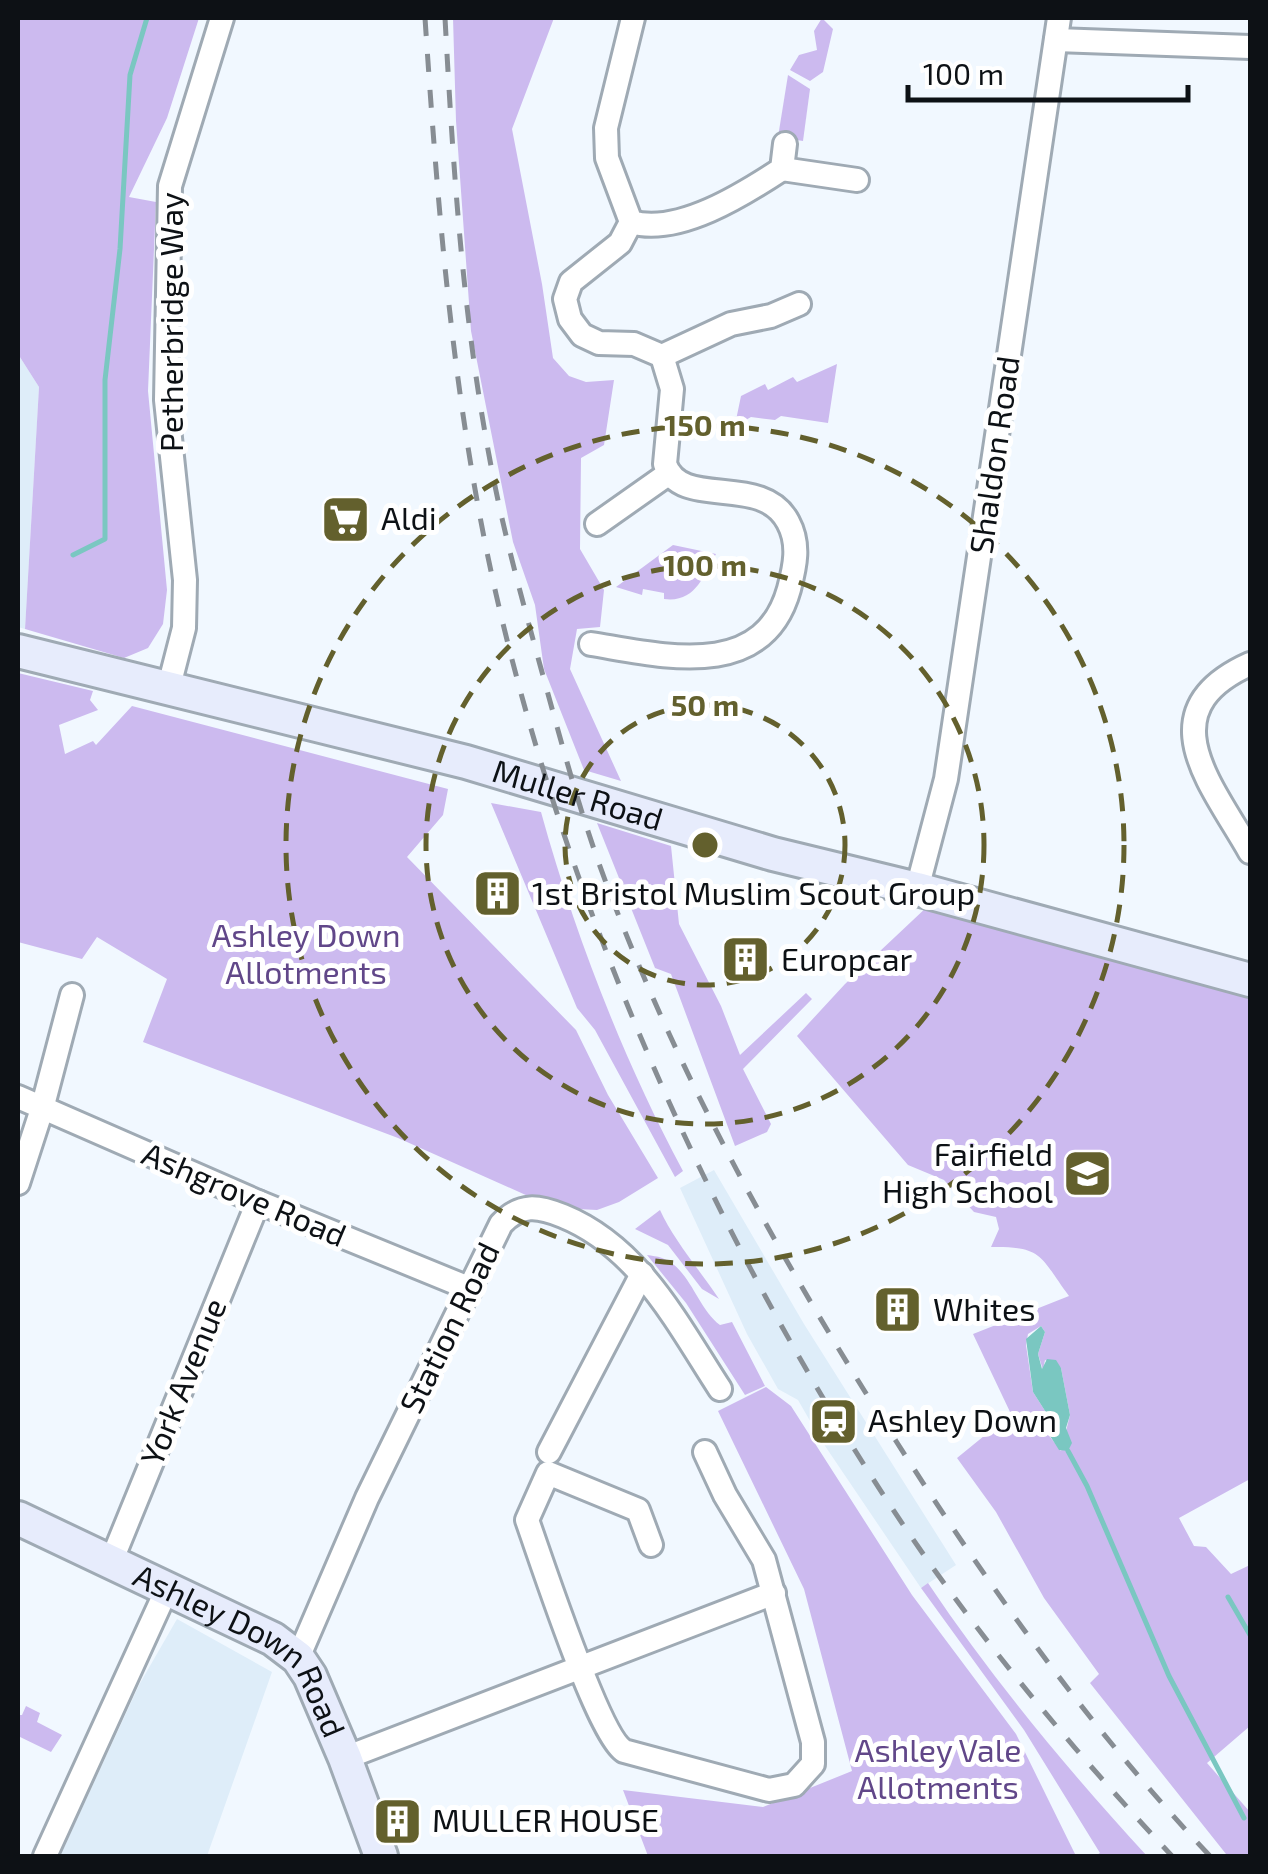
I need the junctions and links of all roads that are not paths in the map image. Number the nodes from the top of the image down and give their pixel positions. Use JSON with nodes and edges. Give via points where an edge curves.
{"nodes":[{"id":1,"x":222,"y":18,"type":"edge"},
{"id":2,"x":632,"y":18,"type":"edge"},
{"id":3,"x":1058,"y":29,"type":"edge"},
{"id":4,"x":1250,"y":47,"type":"edge"},
{"id":5,"x":785,"y":144,"type":"dead end"},
{"id":6,"x":782,"y":169,"type":"junction"},
{"id":7,"x":858,"y":180,"type":"dead end"},
{"id":8,"x":631,"y":222,"type":"junction"},
{"id":9,"x":799,"y":304,"type":"dead end"},
{"id":10,"x":662,"y":356,"type":"junction"},
{"id":11,"x":668,"y":474,"type":"junction"},
{"id":12,"x":596,"y":524,"type":"dead end"},
{"id":13,"x":603,"y":638,"type":"dead end"},
{"id":14,"x":18,"y":651,"type":"edge"},
{"id":15,"x":1250,"y":664,"type":"edge"},
{"id":16,"x":168,"y":690,"type":"junction"},
{"id":17,"x":1250,"y":852,"type":"edge"},
{"id":18,"x":917,"y":889,"type":"junction"},
{"id":19,"x":1250,"y":980,"type":"edge"},
{"id":20,"x":72,"y":995,"type":"dead end"},
{"id":21,"x":18,"y":1097,"type":"edge"},
{"id":22,"x":42,"y":1108,"type":"junction"},
{"id":23,"x":18,"y":1183,"type":"edge"},
{"id":24,"x":258,"y":1202,"type":"junction"},
{"id":25,"x":642,"y":1274,"type":"junction"},
{"id":26,"x":471,"y":1289,"type":"junction"},
{"id":27,"x":720,"y":1389,"type":"dead end"},
{"id":28,"x":550,"y":1452,"type":"dead end"},
{"id":29,"x":705,"y":1452,"type":"dead end"},
{"id":30,"x":18,"y":1518,"type":"edge"},
{"id":31,"x":651,"y":1544,"type":"dead end"},
{"id":32,"x":111,"y":1562,"type":"junction"},
{"id":33,"x":167,"y":1589,"type":"junction"},
{"id":34,"x":774,"y":1593,"type":"junction"},
{"id":35,"x":298,"y":1658,"type":"junction"},
{"id":36,"x":580,"y":1665,"type":"junction"},
{"id":37,"x":345,"y":1758,"type":"junction"},
{"id":38,"x":45,"y":1856,"type":"edge"},
{"id":39,"x":381,"y":1856,"type":"edge"}],
"edges":[{"from":1,"to":16,"type":"street","name":"Petherbridge Way","via":[[170,186],[166,400],[185,580],[182,641]]},
{"from":2,"to":8,"type":"street","via":[[606,128],[607,158]]},
{"from":3,"to":4,"type":"street"},
{"from":3,"to":18,"type":"street","name":"Shaldon Road","via":[[946,779]]},
{"from":5,"to":6,"type":"street"},
{"from":6,"to":7,"type":"street"},
{"from":6,"to":8,"type":"street","via":[[694,216],[652,226]]},
{"from":8,"to":10,"type":"street","via":[[620,243],[571,282],[565,299],[582,335]]},
{"from":9,"to":10,"type":"street","via":[[730,324]]},
{"from":10,"to":11,"type":"street","via":[[672,389]]},
{"from":11,"to":12,"type":"street"},
{"from":11,"to":13,"type":"street","via":[[704,490],[756,496],[783,514],[796,548],[783,606],[753,639],[721,655],[687,658]]},
{"from":14,"to":16,"type":"main road","name":"Muller Road"},
{"from":15,"to":17,"type":"street","via":[[1210,692],[1193,733],[1197,760]]},
{"from":16,"to":18,"type":"main road","name":"Muller Road","via":[[466,762],[773,854]]},
{"from":18,"to":19,"type":"main road","name":"Muller Road"},
{"from":20,"to":22,"type":"street"},
{"from":21,"to":22,"type":"street","name":"Ashgrove Road"},
{"from":22,"to":23,"type":"street"},
{"from":22,"to":24,"type":"street","name":"Ashgrove Road"},
{"from":24,"to":26,"type":"street","name":"Ashgrove Road"},
{"from":24,"to":32,"type":"street","name":"York Avenue"},
{"from":25,"to":26,"type":"street","name":"Station Road","via":[[584,1226],[534,1206],[501,1224]]},
{"from":25,"to":27,"type":"street","name":"Station Road"},
{"from":25,"to":28,"type":"street"},
{"from":26,"to":35,"type":"street","name":"Station Road","via":[[367,1498]]},
{"from":29,"to":34,"type":"street","via":[[758,1546]]},
{"from":30,"to":32,"type":"main road","name":"Ashley Down Road"},
{"from":31,"to":36,"type":"street","via":[[638,1510],[548,1473],[527,1520]]},
{"from":32,"to":33,"type":"main road","name":"Ashley Down Road"},
{"from":33,"to":35,"type":"main road","name":"Ashley Down Road","via":[[273,1639]]},
{"from":33,"to":38,"type":"street"},
{"from":34,"to":36,"type":"street"},
{"from":34,"to":36,"type":"street","via":[[815,1749],[809,1772],[786,1788],[769,1790],[620,1749]]},
{"from":35,"to":37,"type":"main road","name":"Ashley Down Road"},
{"from":36,"to":37,"type":"street"},
{"from":37,"to":39,"type":"main road","name":"Ashley Down Road"}]}
